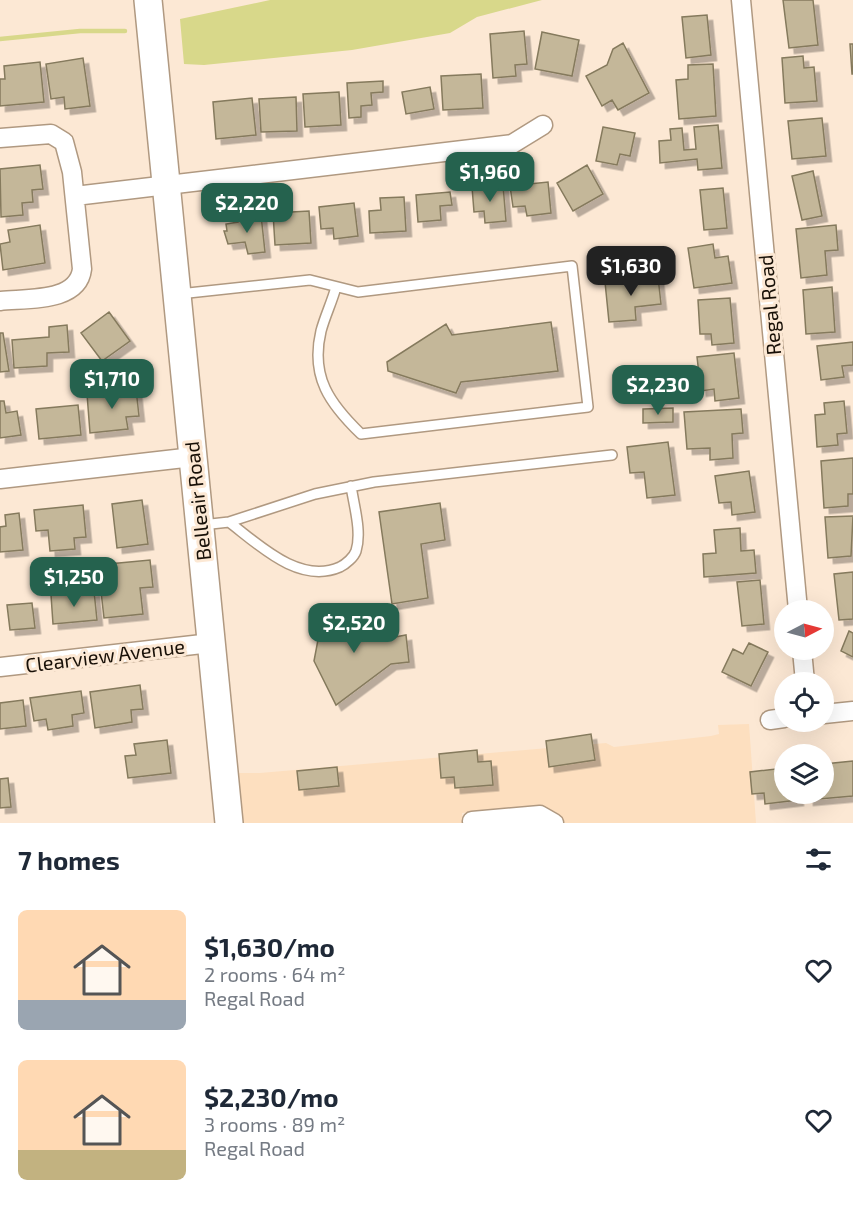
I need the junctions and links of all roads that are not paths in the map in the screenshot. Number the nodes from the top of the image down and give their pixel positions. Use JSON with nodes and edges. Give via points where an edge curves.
{"nodes":[{"id":1,"x":148,"y":0,"type":"edge"},
{"id":2,"x":741,"y":0,"type":"edge"},
{"id":3,"x":543,"y":125,"type":"dead end"},
{"id":4,"x":0,"y":138,"type":"edge"},
{"id":5,"x":166,"y":185,"type":"junction"},
{"id":6,"x":75,"y":196,"type":"junction"},
{"id":7,"x":336,"y":287,"type":"junction"},
{"id":8,"x":177,"y":294,"type":"junction"},
{"id":9,"x":0,"y":301,"type":"edge"},
{"id":10,"x":612,"y":455,"type":"dead end"},
{"id":11,"x":193,"y":457,"type":"junction"},
{"id":12,"x":0,"y":479,"type":"edge"},
{"id":13,"x":351,"y":486,"type":"junction"},
{"id":14,"x":229,"y":522,"type":"junction"},
{"id":15,"x":200,"y":525,"type":"junction"},
{"id":16,"x":797,"y":600,"type":"edge"},
{"id":17,"x":211,"y":643,"type":"junction"},
{"id":18,"x":0,"y":667,"type":"edge"},
{"id":19,"x":853,"y":711,"type":"edge"},
{"id":20,"x":834,"y":713,"type":"edge"},
{"id":21,"x":472,"y":821,"type":"dead end"},
{"id":22,"x":229,"y":823,"type":"edge"},
{"id":23,"x":554,"y":823,"type":"edge"}],
"edges":[{"from":1,"to":5,"type":"main road","name":"Belleair Road"},
{"from":2,"to":16,"type":"street","name":"Regal Road"},
{"from":3,"to":5,"type":"street","via":[[512,144]]},
{"from":4,"to":6,"type":"street","via":[[39,134],[58,138],[67,149]]},
{"from":5,"to":6,"type":"street"},
{"from":5,"to":8,"type":"main road","name":"Belleair Road"},
{"from":6,"to":9,"type":"street","via":[[82,269],[79,281],[70,291]]},
{"from":7,"to":7,"type":"lane","via":[[358,292],[572,267],[588,407],[361,434],[336,410],[322,386],[318,356],[321,330]]},
{"from":7,"to":8,"type":"lane","via":[[310,280]]},
{"from":8,"to":11,"type":"main road","name":"Belleair Road"},
{"from":10,"to":13,"type":"lane"},
{"from":11,"to":12,"type":"street"},
{"from":11,"to":15,"type":"main road","name":"Belleair Road"},
{"from":13,"to":14,"type":"lane"},
{"from":13,"to":14,"type":"lane","via":[[358,538],[355,553],[345,565],[332,570],[315,571],[276,558]]},
{"from":14,"to":15,"type":"lane"},
{"from":15,"to":17,"type":"main road","name":"Belleair Road"},
{"from":17,"to":18,"type":"street","name":"Clearview Avenue"},
{"from":17,"to":22,"type":"main road","name":"Belleair Road"},
{"from":19,"to":20,"type":"street"},
{"from":21,"to":23,"type":"street","via":[[540,815]]}]}
